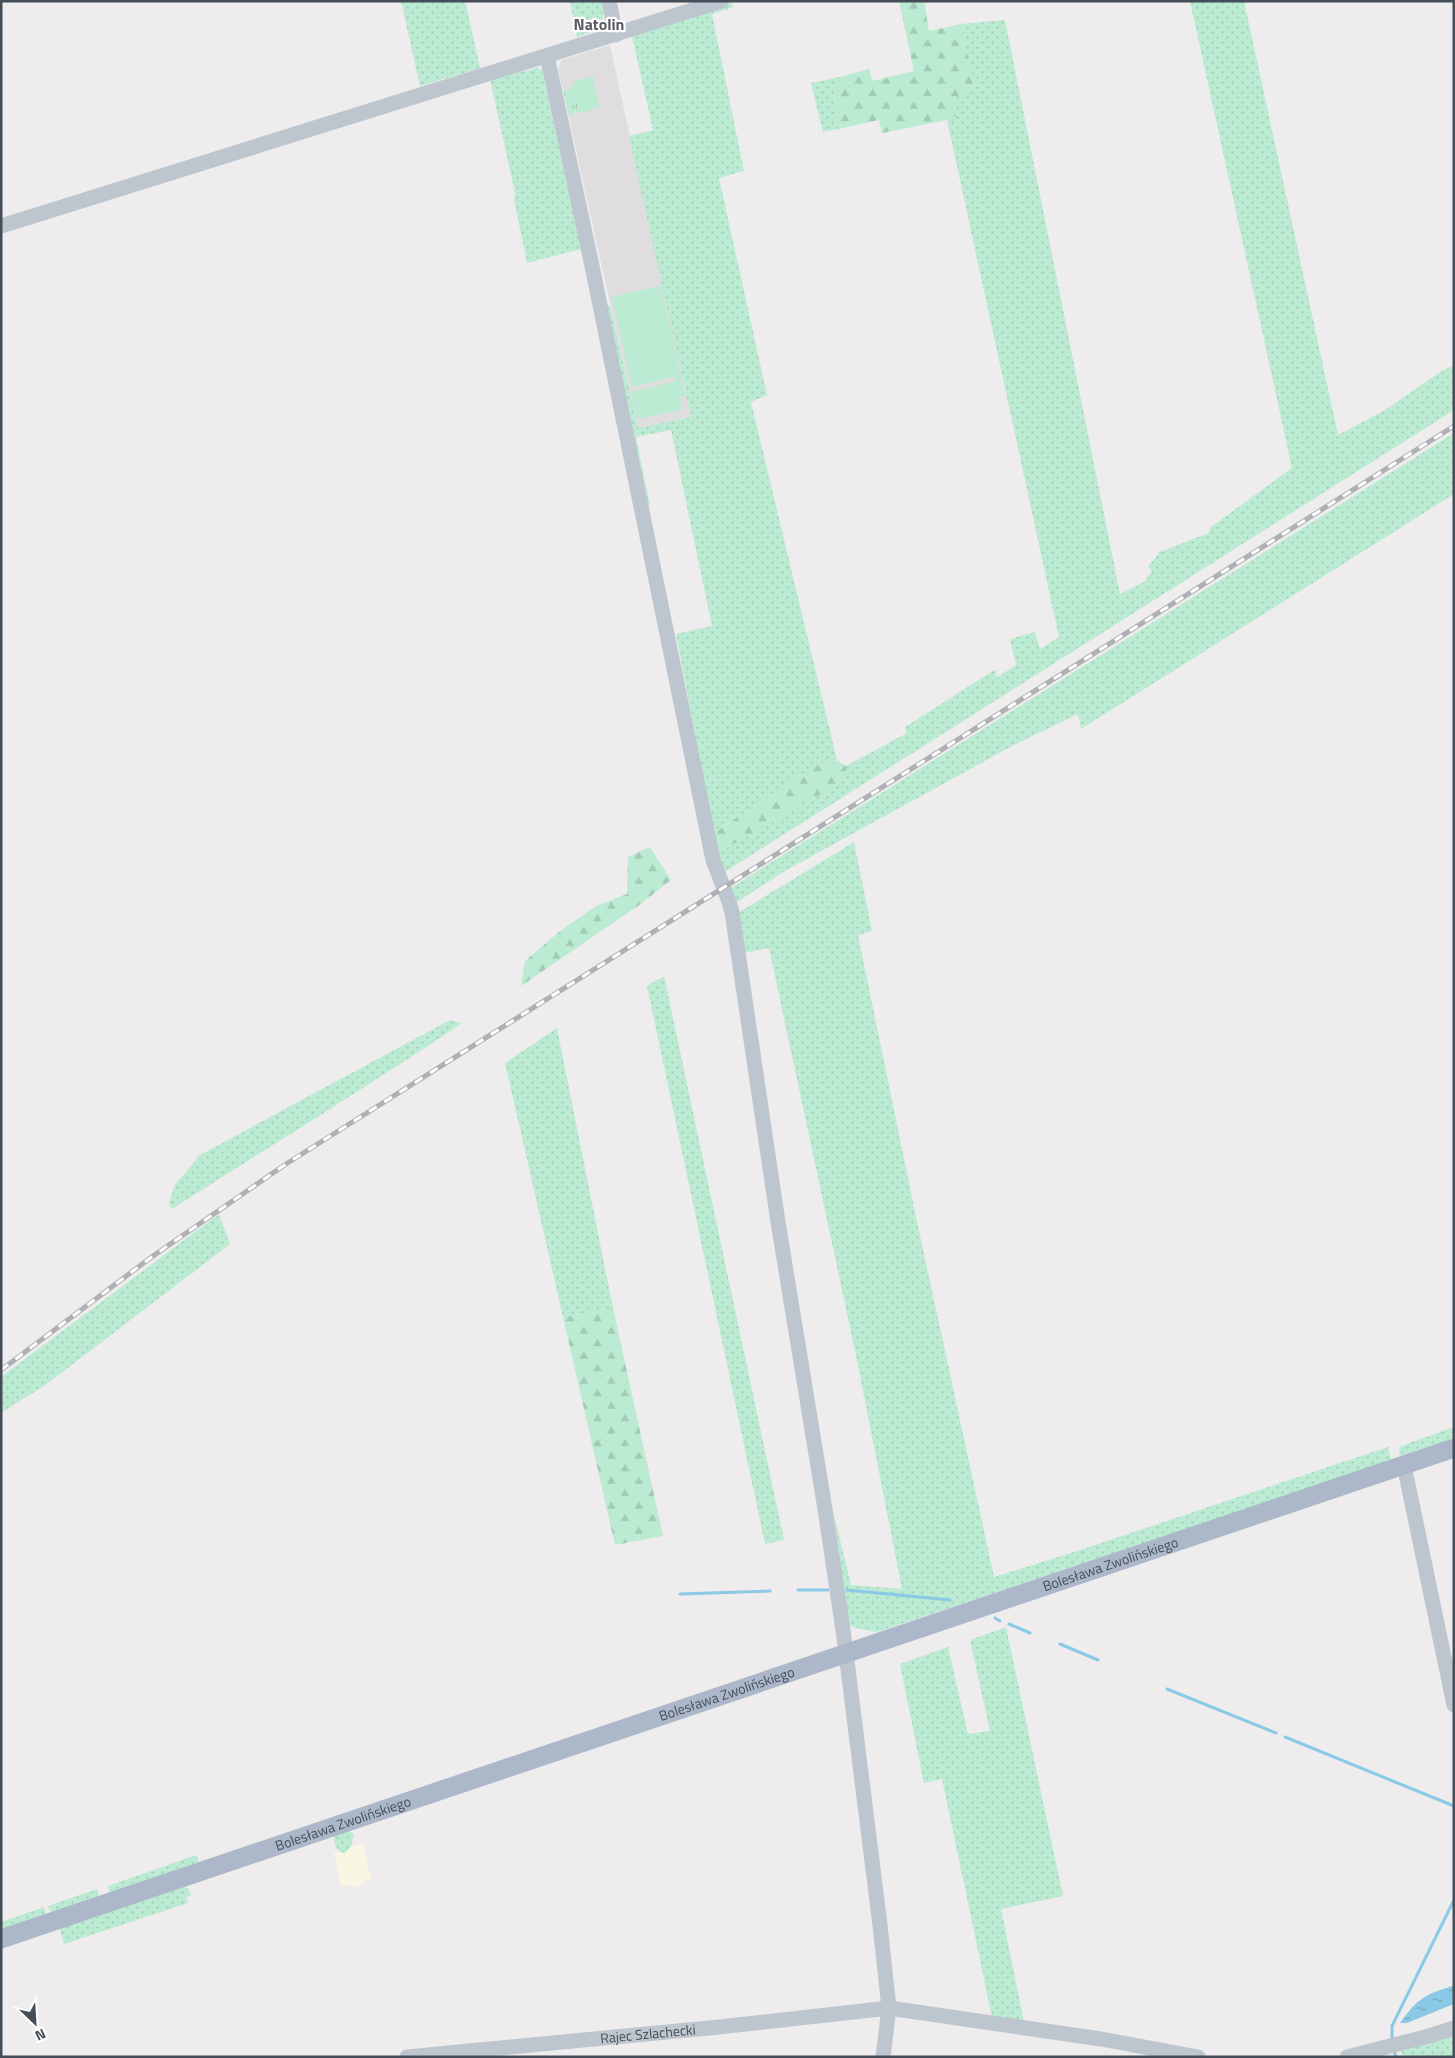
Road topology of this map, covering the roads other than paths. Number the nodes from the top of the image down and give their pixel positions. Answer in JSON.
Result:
{"nodes":[{"id":1,"x":609,"y":1,"type":"edge"},
{"id":2,"x":721,"y":1,"type":"edge"},
{"id":3,"x":616,"y":35,"type":"junction"},
{"id":4,"x":547,"y":56,"type":"junction"},
{"id":5,"x":1,"y":226,"type":"edge"},
{"id":6,"x":1454,"y":1448,"type":"edge"},
{"id":7,"x":1404,"y":1465,"type":"junction"},
{"id":8,"x":845,"y":1654,"type":"junction"},
{"id":9,"x":1454,"y":1706,"type":"edge"},
{"id":10,"x":1,"y":1939,"type":"edge"},
{"id":11,"x":889,"y":2008,"type":"junction"},
{"id":12,"x":1454,"y":2028,"type":"edge"},
{"id":13,"x":1353,"y":2056,"type":"edge"},
{"id":14,"x":408,"y":2057,"type":"edge"},
{"id":15,"x":883,"y":2057,"type":"edge"},
{"id":16,"x":1198,"y":2057,"type":"edge"}],
"edges":[{"from":1,"to":3,"type":"street"},
{"from":2,"to":3,"type":"street"},
{"from":3,"to":4,"type":"street"},
{"from":4,"to":5,"type":"street"},
{"from":4,"to":8,"type":"street"},
{"from":6,"to":7,"type":"main road","name":"Bolesława Zwolińskiego"},
{"from":7,"to":8,"type":"main road","name":"Bolesława Zwolińskiego"},
{"from":7,"to":9,"type":"street"},
{"from":8,"to":10,"type":"main road","name":"Bolesława Zwolińskiego"},
{"from":8,"to":11,"type":"street"},
{"from":11,"to":14,"type":"street","name":"Rajec Szlachecki"},
{"from":11,"to":15,"type":"street"},
{"from":11,"to":16,"type":"street","name":"Rajec Szlachecki"},
{"from":12,"to":13,"type":"street"}]}
